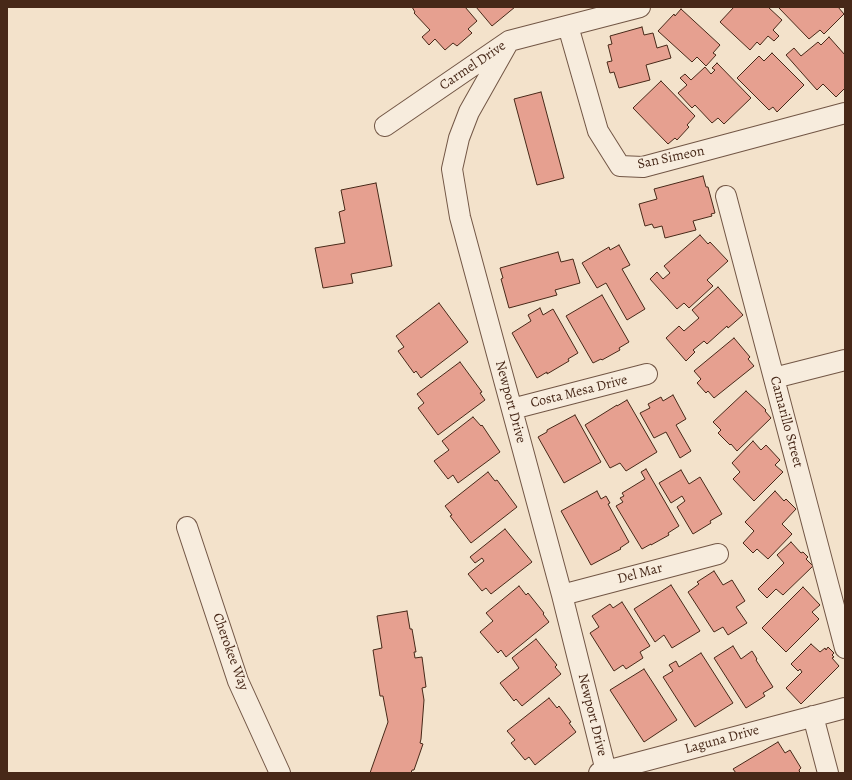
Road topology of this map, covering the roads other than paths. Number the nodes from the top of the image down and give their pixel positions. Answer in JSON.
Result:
{"nodes":[{"id":1,"x":640,"y":7,"type":"edge"},
{"id":2,"x":568,"y":26,"type":"junction"},
{"id":3,"x":509,"y":40,"type":"junction"},
{"id":4,"x":845,"y":114,"type":"edge"},
{"id":5,"x":385,"y":126,"type":"dead end"},
{"id":6,"x":726,"y":196,"type":"dead end"},
{"id":7,"x":845,"y":360,"type":"edge"},
{"id":8,"x":647,"y":374,"type":"dead end"},
{"id":9,"x":774,"y":378,"type":"junction"},
{"id":10,"x":512,"y":409,"type":"junction"},
{"id":11,"x":186,"y":527,"type":"dead end"},
{"id":12,"x":718,"y":554,"type":"dead end"},
{"id":13,"x":562,"y":595,"type":"junction"},
{"id":14,"x":845,"y":648,"type":"edge"},
{"id":15,"x":845,"y":708,"type":"edge"},
{"id":16,"x":813,"y":716,"type":"junction"},
{"id":17,"x":641,"y":768,"type":"edge"},
{"id":18,"x":603,"y":772,"type":"edge"},
{"id":19,"x":280,"y":773,"type":"edge"},
{"id":20,"x":828,"y":773,"type":"edge"}],
"edges":[{"from":1,"to":2,"type":"street","name":"Carmel Drive"},
{"from":2,"to":3,"type":"street","name":"Carmel Drive"},
{"from":2,"to":4,"type":"street","name":"San Simeon"},
{"from":3,"to":5,"type":"street","name":"Carmel Drive"},
{"from":3,"to":10,"type":"street","name":"Newport Drive"},
{"from":6,"to":9,"type":"street","name":"Camarillo Street"},
{"from":7,"to":9,"type":"street"},
{"from":8,"to":10,"type":"street","name":"Costa Mesa Drive"},
{"from":9,"to":14,"type":"street","name":"Camarillo Street"},
{"from":10,"to":13,"type":"street","name":"Newport Drive"},
{"from":11,"to":19,"type":"street","name":"Cherokee Way"},
{"from":12,"to":13,"type":"street","name":"Del Mar"},
{"from":13,"to":18,"type":"street","name":"Newport Drive"},
{"from":15,"to":16,"type":"street","name":"Laguna Drive"},
{"from":16,"to":17,"type":"street","name":"Laguna Drive"},
{"from":16,"to":20,"type":"street"},
{"from":17,"to":18,"type":"street","name":"Laguna Drive"}]}
